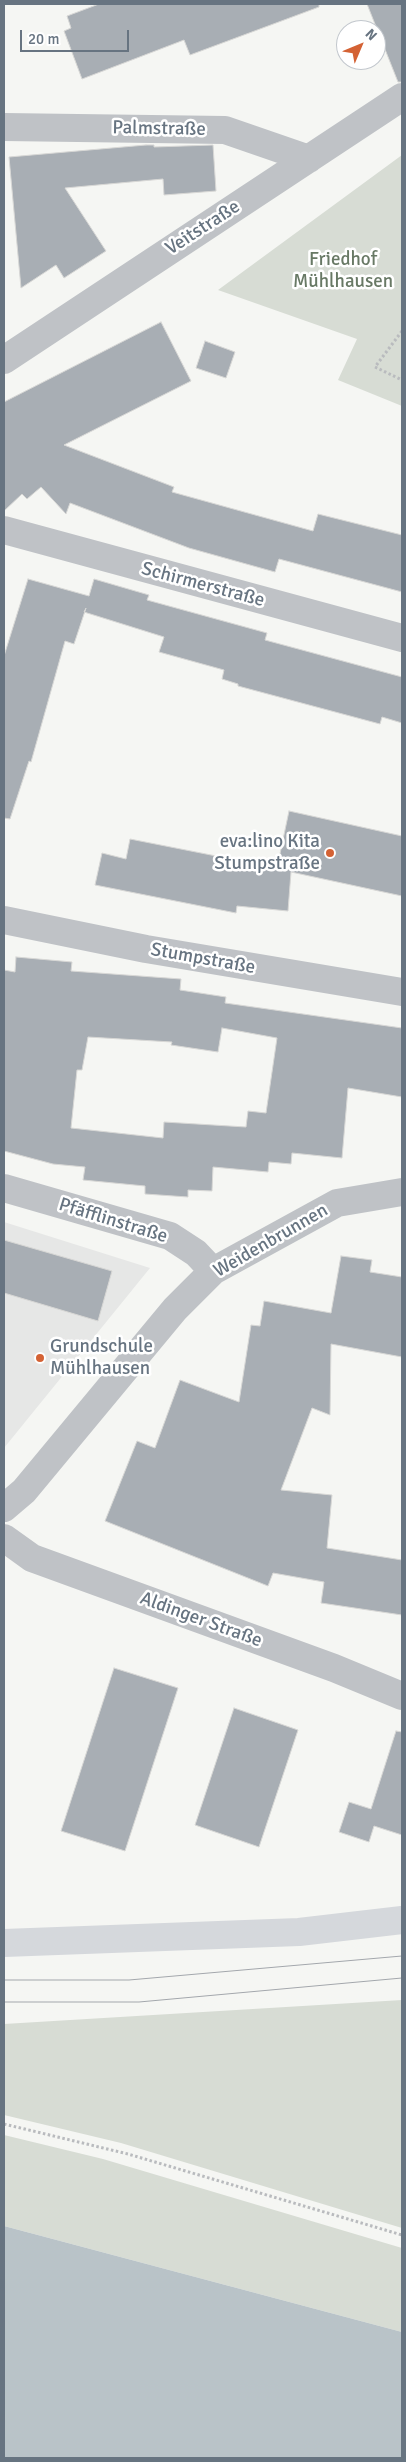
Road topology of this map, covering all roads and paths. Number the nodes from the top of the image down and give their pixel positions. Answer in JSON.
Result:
{"nodes":[{"id":1,"x":402,"y":96,"type":"edge"},
{"id":2,"x":4,"y":127,"type":"edge"},
{"id":3,"x":309,"y":159,"type":"junction"},
{"id":4,"x":402,"y":330,"type":"edge"},
{"id":5,"x":4,"y":360,"type":"edge"},
{"id":6,"x":402,"y":380,"type":"edge"},
{"id":7,"x":4,"y":530,"type":"edge"},
{"id":8,"x":402,"y":638,"type":"edge"},
{"id":9,"x":4,"y":920,"type":"edge"},
{"id":10,"x":402,"y":992,"type":"edge"},
{"id":11,"x":4,"y":1188,"type":"edge"},
{"id":12,"x":402,"y":1192,"type":"edge"},
{"id":13,"x":214,"y":1271,"type":"junction"},
{"id":14,"x":4,"y":1508,"type":"edge"},
{"id":15,"x":4,"y":1538,"type":"edge"},
{"id":16,"x":402,"y":1696,"type":"edge"},
{"id":17,"x":402,"y":1920,"type":"edge"},
{"id":18,"x":4,"y":1943,"type":"edge"},
{"id":19,"x":4,"y":2124,"type":"edge"},
{"id":20,"x":402,"y":2235,"type":"edge"}],
"edges":[{"from":1,"to":3,"type":"street","name":"Veitstraße"},
{"from":2,"to":3,"type":"street","name":"Palmstraße"},
{"from":3,"to":5,"type":"street","name":"Veitstraße"},
{"from":4,"to":6,"type":"path"},
{"from":7,"to":8,"type":"street","name":"Schirmerstraße"},
{"from":9,"to":10,"type":"street","name":"Stumpstraße"},
{"from":11,"to":13,"type":"street","name":"Pfäfflinstraße"},
{"from":12,"to":13,"type":"street","name":"Weidenbrunnen"},
{"from":13,"to":14,"type":"street","name":"Weidenbrunnen"},
{"from":15,"to":16,"type":"street","name":"Aldinger Straße"},
{"from":17,"to":18,"type":"main road"},
{"from":19,"to":20,"type":"path"}]}
